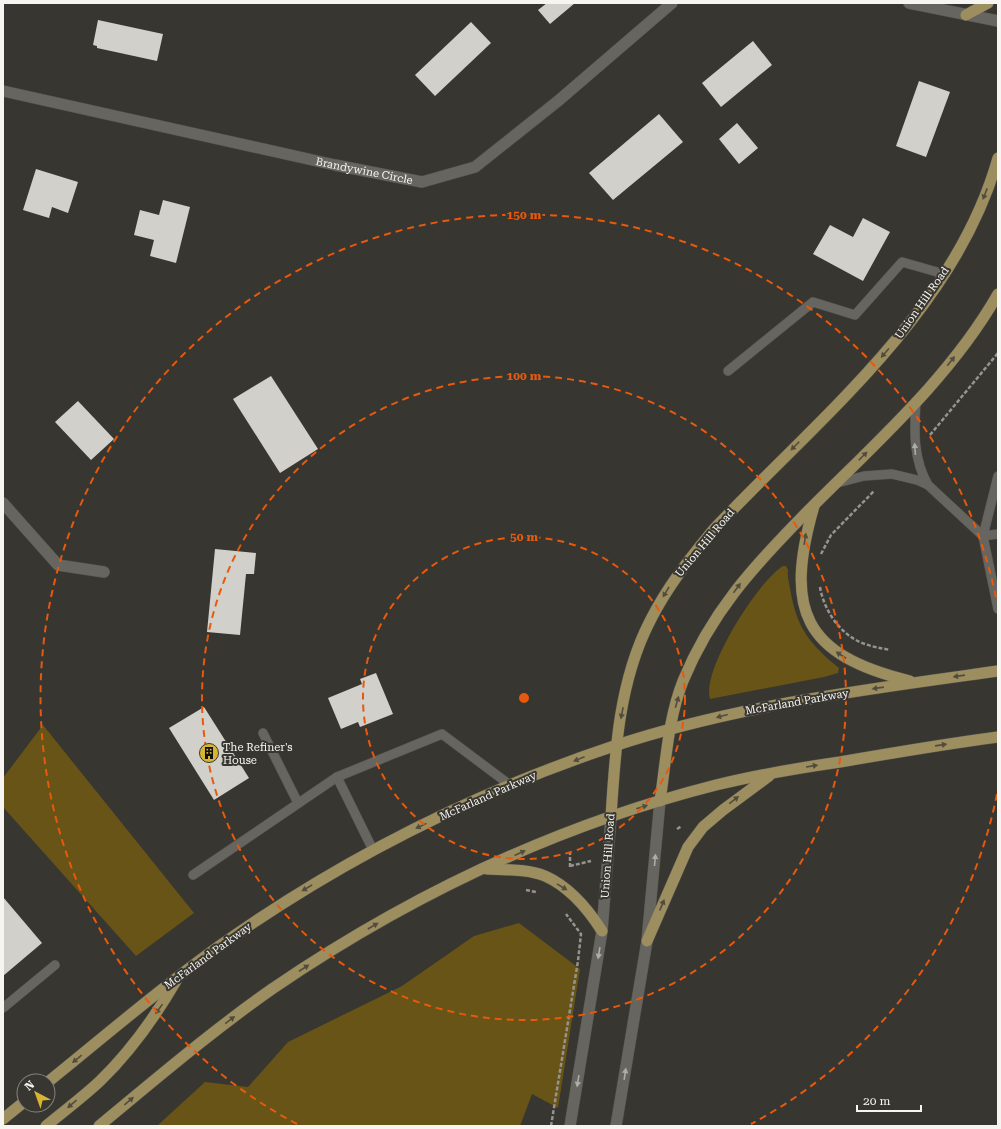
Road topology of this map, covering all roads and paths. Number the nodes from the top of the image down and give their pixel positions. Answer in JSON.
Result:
{"nodes":[{"id":1,"x":672,"y":3,"type":"edge"},
{"id":2,"x":909,"y":3,"type":"edge"},
{"id":3,"x":988,"y":3,"type":"edge"},
{"id":4,"x":966,"y":15,"type":"junction"},
{"id":5,"x":998,"y":21,"type":"edge"},
{"id":6,"x":3,"y":91,"type":"edge"},
{"id":7,"x":998,"y":158,"type":"edge"},
{"id":8,"x":944,"y":274,"type":"junction"},
{"id":9,"x":998,"y":294,"type":"edge"},
{"id":10,"x":998,"y":353,"type":"edge"},
{"id":11,"x":728,"y":371,"type":"dead end"},
{"id":12,"x":916,"y":401,"type":"junction"},
{"id":13,"x":915,"y":450,"type":"junction"},
{"id":14,"x":892,"y":474,"type":"junction"},
{"id":15,"x":998,"y":476,"type":"edge"},
{"id":16,"x":835,"y":483,"type":"junction"},
{"id":17,"x":928,"y":485,"type":"junction"},
{"id":18,"x":3,"y":503,"type":"edge"},
{"id":19,"x":814,"y":504,"type":"junction"},
{"id":20,"x":998,"y":534,"type":"edge"},
{"id":21,"x":983,"y":536,"type":"junction"},
{"id":22,"x":820,"y":561,"type":"dead end"},
{"id":23,"x":104,"y":572,"type":"dead end"},
{"id":24,"x":820,"y":583,"type":"dead end"},
{"id":25,"x":998,"y":609,"type":"edge"},
{"id":26,"x":890,"y":650,"type":"dead end"},
{"id":27,"x":998,"y":671,"type":"edge"},
{"id":28,"x":916,"y":682,"type":"junction"},
{"id":29,"x":670,"y":730,"type":"junction"},
{"id":30,"x":263,"y":733,"type":"dead end"},
{"id":31,"x":998,"y":737,"type":"edge"},
{"id":32,"x":616,"y":745,"type":"junction"},
{"id":33,"x":774,"y":772,"type":"junction"},
{"id":34,"x":337,"y":777,"type":"junction"},
{"id":35,"x":510,"y":785,"type":"junction"},
{"id":36,"x":660,"y":801,"type":"junction"},
{"id":37,"x":298,"y":803,"type":"junction"},
{"id":38,"x":611,"y":817,"type":"junction"},
{"id":39,"x":373,"y":850,"type":"junction"},
{"id":40,"x":570,"y":853,"type":"dead end"},
{"id":41,"x":595,"y":860,"type":"dead end"},
{"id":42,"x":485,"y":868,"type":"junction"},
{"id":43,"x":193,"y":875,"type":"dead end"},
{"id":44,"x":564,"y":910,"type":"dead end"},
{"id":45,"x":602,"y":931,"type":"junction"},
{"id":46,"x":647,"y":941,"type":"junction"},
{"id":47,"x":55,"y":965,"type":"dead end"},
{"id":48,"x":180,"y":976,"type":"junction"},
{"id":49,"x":3,"y":1008,"type":"edge"},
{"id":50,"x":56,"y":1076,"type":"edge"},
{"id":51,"x":16,"y":1108,"type":"edge"},
{"id":52,"x":3,"y":1119,"type":"edge"},
{"id":53,"x":46,"y":1126,"type":"edge"},
{"id":54,"x":99,"y":1126,"type":"edge"},
{"id":55,"x":551,"y":1126,"type":"edge"},
{"id":56,"x":570,"y":1126,"type":"edge"},
{"id":57,"x":616,"y":1126,"type":"edge"}],
"edges":[{"from":1,"to":6,"type":"street","name":"Brandywine Circle"},
{"from":2,"to":4,"type":"street"},
{"from":3,"to":4,"type":"main road"},
{"from":4,"to":5,"type":"street"},
{"from":7,"to":8,"type":"main road","name":"Union Hill Road","one_way":true},
{"from":8,"to":11,"type":"lane"},
{"from":8,"to":32,"type":"main road","name":"Union Hill Road","one_way":true},
{"from":12,"to":9,"type":"main road","one_way":true},
{"from":10,"to":13,"type":"path"},
{"from":12,"to":13,"type":"lane"},
{"from":16,"to":12,"type":"main road","one_way":true},
{"from":13,"to":17,"type":"lane"},
{"from":14,"to":16,"type":"lane"},
{"from":14,"to":17,"type":"lane"},
{"from":14,"to":22,"type":"path"},
{"from":15,"to":21,"type":"lane"},
{"from":16,"to":19,"type":"main road"},
{"from":17,"to":21,"type":"lane"},
{"from":18,"to":23,"type":"street"},
{"from":28,"to":19,"type":"main road","one_way":true},
{"from":29,"to":19,"type":"main road","one_way":true},
{"from":20,"to":21,"type":"lane"},
{"from":21,"to":25,"type":"lane"},
{"from":24,"to":26,"type":"path"},
{"from":27,"to":28,"type":"main road","name":"McFarland Parkway","one_way":true},
{"from":28,"to":29,"type":"main road","name":"McFarland Parkway","one_way":true},
{"from":29,"to":32,"type":"main road","name":"McFarland Parkway"},
{"from":29,"to":36,"type":"main road"},
{"from":30,"to":37,"type":"lane"},
{"from":33,"to":31,"type":"main road","one_way":true},
{"from":32,"to":35,"type":"main road","name":"McFarland Parkway","one_way":true},
{"from":32,"to":38,"type":"main road","name":"Union Hill Road"},
{"from":33,"to":36,"type":"main road"},
{"from":46,"to":33,"type":"main road","one_way":true},
{"from":34,"to":35,"type":"lane"},
{"from":34,"to":37,"type":"lane"},
{"from":34,"to":39,"type":"lane"},
{"from":35,"to":39,"type":"main road","name":"McFarland Parkway","one_way":true},
{"from":38,"to":36,"type":"main road","one_way":true},
{"from":46,"to":36,"type":"street","one_way":true},
{"from":37,"to":43,"type":"lane"},
{"from":42,"to":38,"type":"main road","one_way":true},
{"from":38,"to":45,"type":"street","name":"Union Hill Road"},
{"from":39,"to":48,"type":"main road","name":"McFarland Parkway","one_way":true},
{"from":40,"to":41,"type":"path"},
{"from":42,"to":45,"type":"main road","one_way":true},
{"from":54,"to":42,"type":"main road","one_way":true},
{"from":44,"to":55,"type":"path"},
{"from":45,"to":56,"type":"street","name":"Union Hill Road","one_way":true},
{"from":57,"to":46,"type":"street","one_way":true},
{"from":47,"to":49,"type":"lane"},
{"from":48,"to":50,"type":"main road","name":"McFarland Parkway","one_way":true},
{"from":48,"to":53,"type":"main road","one_way":true},
{"from":51,"to":52,"type":"main road"}]}
